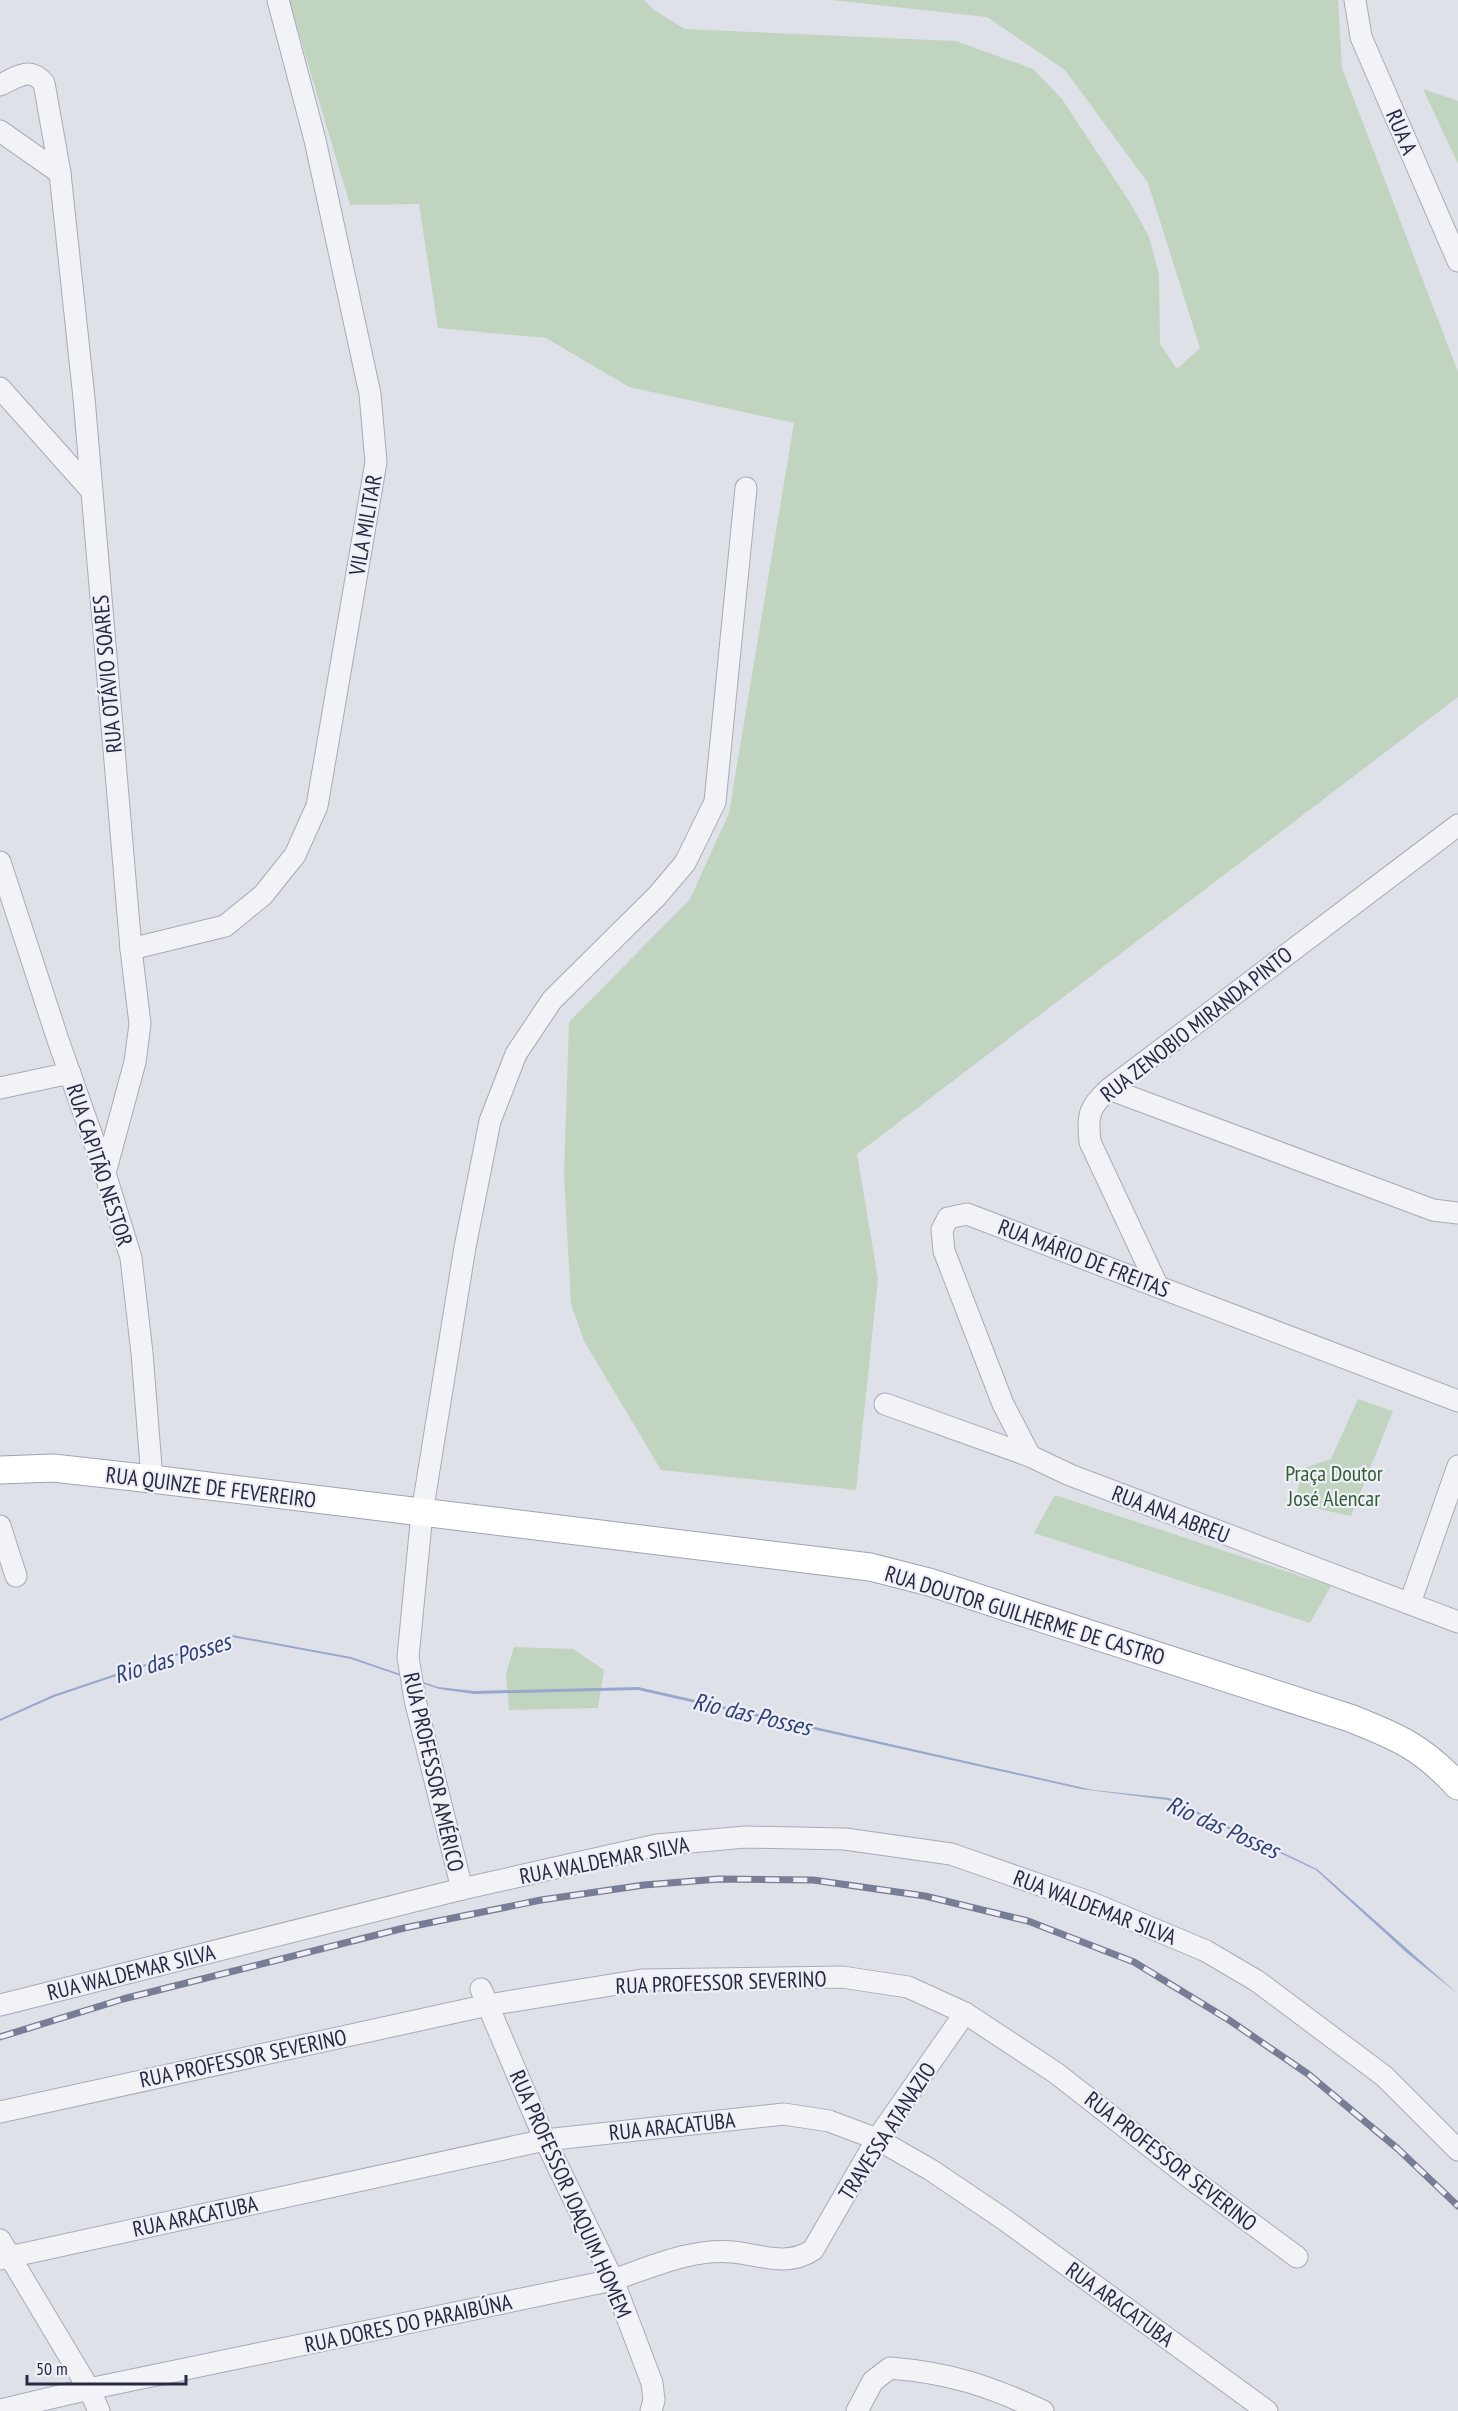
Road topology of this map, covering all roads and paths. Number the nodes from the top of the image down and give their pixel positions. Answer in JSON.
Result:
{"nodes":[{"id":1,"x":278,"y":0,"type":"edge"},
{"id":2,"x":1355,"y":0,"type":"edge"},
{"id":3,"x":0,"y":85,"type":"edge"},
{"id":4,"x":0,"y":131,"type":"edge"},
{"id":5,"x":60,"y":173,"type":"junction"},
{"id":6,"x":1458,"y":261,"type":"edge"},
{"id":7,"x":0,"y":388,"type":"edge"},
{"id":8,"x":746,"y":488,"type":"dead end"},
{"id":9,"x":91,"y":490,"type":"junction"},
{"id":10,"x":1453,"y":834,"type":"edge"},
{"id":11,"x":0,"y":862,"type":"edge"},
{"id":12,"x":131,"y":949,"type":"junction"},
{"id":13,"x":70,"y":1073,"type":"junction"},
{"id":14,"x":0,"y":1088,"type":"edge"},
{"id":15,"x":1109,"y":1089,"type":"junction"},
{"id":16,"x":105,"y":1173,"type":"junction"},
{"id":17,"x":1458,"y":1213,"type":"edge"},
{"id":18,"x":1158,"y":1287,"type":"junction"},
{"id":19,"x":1458,"y":1401,"type":"edge"},
{"id":20,"x":885,"y":1404,"type":"dead end"},
{"id":21,"x":1030,"y":1455,"type":"junction"},
{"id":22,"x":1458,"y":1466,"type":"edge"},
{"id":23,"x":0,"y":1470,"type":"edge"},
{"id":24,"x":152,"y":1479,"type":"junction"},
{"id":25,"x":422,"y":1513,"type":"junction"},
{"id":26,"x":0,"y":1526,"type":"edge"},
{"id":27,"x":16,"y":1576,"type":"dead end"},
{"id":28,"x":1410,"y":1603,"type":"junction"},
{"id":29,"x":1458,"y":1622,"type":"edge"},
{"id":30,"x":1458,"y":1786,"type":"edge"},
{"id":31,"x":462,"y":1889,"type":"junction"},
{"id":32,"x":485,"y":1997,"type":"junction"},
{"id":33,"x":0,"y":2005,"type":"edge"},
{"id":34,"x":965,"y":2013,"type":"junction"},
{"id":35,"x":0,"y":2112,"type":"edge"},
{"id":36,"x":878,"y":2139,"type":"junction"},
{"id":37,"x":545,"y":2140,"type":"junction"},
{"id":38,"x":1458,"y":2150,"type":"edge"},
{"id":39,"x":813,"y":2250,"type":"joint"},
{"id":40,"x":4,"y":2252,"type":"edge"},
{"id":41,"x":1297,"y":2257,"type":"dead end"},
{"id":42,"x":613,"y":2280,"type":"junction"},
{"id":43,"x":89,"y":2389,"type":"junction"},
{"id":44,"x":653,"y":2405,"type":"edge"},
{"id":45,"x":0,"y":2410,"type":"edge"},
{"id":46,"x":99,"y":2411,"type":"edge"},
{"id":47,"x":857,"y":2411,"type":"edge"},
{"id":48,"x":1043,"y":2411,"type":"edge"},
{"id":49,"x":1267,"y":2411,"type":"edge"}],
"edges":[{"from":1,"to":12,"type":"street","name":"VILA MILITAR"},
{"from":2,"to":6,"type":"street","name":"RUA A"},
{"from":3,"to":5,"type":"street","name":"RUA OTÁVIO SOARES"},
{"from":4,"to":5,"type":"street"},
{"from":5,"to":9,"type":"street","name":"RUA OTÁVIO SOARES"},
{"from":7,"to":9,"type":"street"},
{"from":8,"to":25,"type":"street","name":"RUA PROFESSOR AMÉRICO"},
{"from":9,"to":12,"type":"street","name":"RUA OTÁVIO SOARES"},
{"from":10,"to":15,"type":"street","name":"RUA ZENOBIO MIRANDA PINTO"},
{"from":11,"to":13,"type":"street","name":"RUA CAPITÃO NESTOR"},
{"from":12,"to":16,"type":"street","name":"RUA OTÁVIO SOARES"},
{"from":13,"to":14,"type":"street"},
{"from":13,"to":16,"type":"street","name":"RUA CAPITÃO NESTOR"},
{"from":15,"to":17,"type":"street"},
{"from":15,"to":18,"type":"street","name":"RUA ZENOBIO MIRANDA PINTO"},
{"from":16,"to":24,"type":"street","name":"RUA CAPITÃO NESTOR"},
{"from":18,"to":19,"type":"street","name":"RUA MÁRIO DE FREITAS"},
{"from":18,"to":21,"type":"street","name":"RUA MÁRIO DE FREITAS"},
{"from":20,"to":21,"type":"street","name":"RUA ANA ABREU"},
{"from":21,"to":28,"type":"street","name":"RUA ANA ABREU"},
{"from":22,"to":28,"type":"street"},
{"from":23,"to":24,"type":"main road","name":"RUA QUINZE DE FEVEREIRO"},
{"from":24,"to":25,"type":"main road","name":"RUA QUINZE DE FEVEREIRO"},
{"from":25,"to":30,"type":"main road","name":"RUA DOUTOR GUILHERME DE CASTRO"},
{"from":25,"to":31,"type":"street","name":"RUA PROFESSOR AMÉRICO"},
{"from":26,"to":27,"type":"street"},
{"from":28,"to":29,"type":"street","name":"RUA ANA ABREU"},
{"from":31,"to":33,"type":"street","name":"RUA WALDEMAR SILVA"},
{"from":31,"to":38,"type":"street","name":"RUA WALDEMAR SILVA"},
{"from":32,"to":34,"type":"street","name":"RUA PROFESSOR SEVERINO"},
{"from":32,"to":35,"type":"street","name":"RUA PROFESSOR SEVERINO"},
{"from":32,"to":37,"type":"street","name":"RUA PROFESSOR JOAQUIM HOMEM"},
{"from":34,"to":36,"type":"street","name":"TRAVESSA ATANAZIO"},
{"from":34,"to":41,"type":"street","name":"RUA PROFESSOR SEVERINO"},
{"from":36,"to":37,"type":"street","name":"RUA ARACATUBA"},
{"from":36,"to":39,"type":"street","name":"TRAVESSA ATANAZIO"},
{"from":36,"to":49,"type":"street","name":"RUA ARACATUBA"},
{"from":37,"to":40,"type":"street","name":"RUA ARACATUBA"},
{"from":37,"to":42,"type":"street","name":"RUA PROFESSOR JOAQUIM HOMEM"},
{"from":39,"to":42,"type":"street","name":"RUA DORES DO PARAIBÚNA"},
{"from":40,"to":43,"type":"street"},
{"from":42,"to":43,"type":"street","name":"RUA DORES DO PARAIBÚNA"},
{"from":42,"to":44,"type":"street","name":"RUA PROFESSOR JOAQUIM HOMEM"},
{"from":43,"to":45,"type":"street","name":"RUA DORES DO PARAIBÚNA"},
{"from":43,"to":46,"type":"street"},
{"from":47,"to":48,"type":"street"}]}
